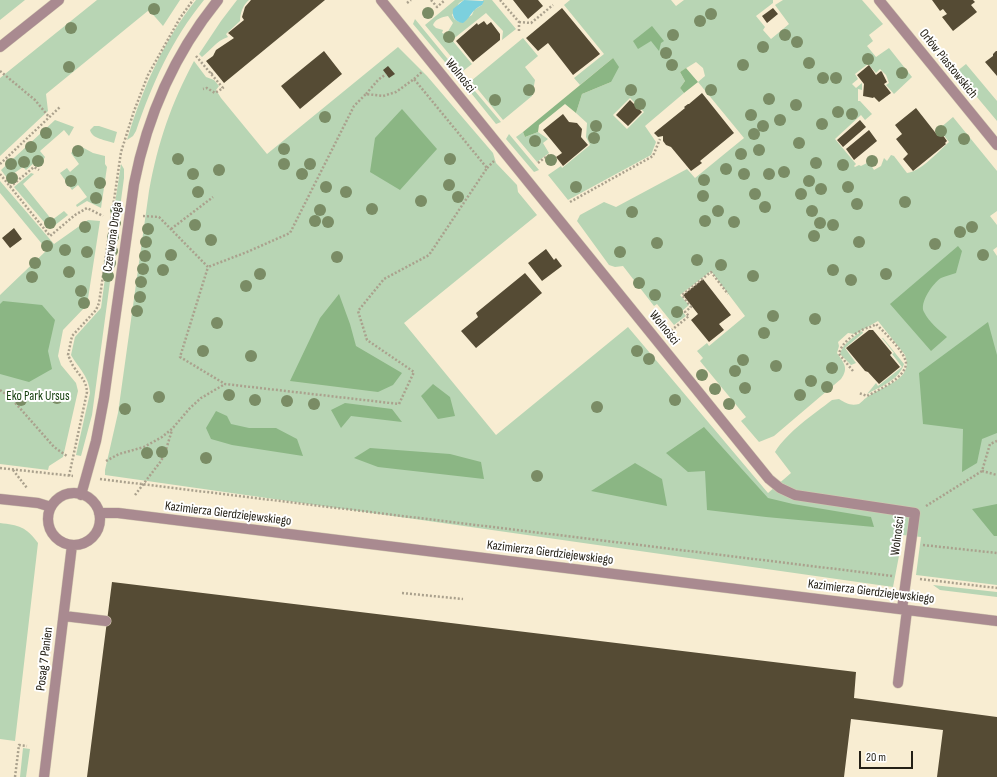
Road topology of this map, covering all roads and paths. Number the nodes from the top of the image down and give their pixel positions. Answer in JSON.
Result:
{"nodes":[{"id":1,"x":59,"y":0,"type":"edge"},
{"id":2,"x":218,"y":0,"type":"edge"},
{"id":3,"x":381,"y":0,"type":"edge"},
{"id":4,"x":411,"y":0,"type":"edge"},
{"id":5,"x":431,"y":0,"type":"edge"},
{"id":6,"x":445,"y":0,"type":"edge"},
{"id":7,"x":500,"y":0,"type":"edge"},
{"id":8,"x":879,"y":0,"type":"edge"},
{"id":9,"x":407,"y":3,"type":"dead end"},
{"id":10,"x":553,"y":5,"type":"dead end"},
{"id":11,"x":519,"y":22,"type":"junction"},
{"id":12,"x":518,"y":34,"type":"dead end"},
{"id":13,"x":0,"y":47,"type":"edge"},
{"id":14,"x":195,"y":54,"type":"dead end"},
{"id":15,"x":0,"y":71,"type":"edge"},
{"id":16,"x":214,"y":71,"type":"dead end"},
{"id":17,"x":211,"y":74,"type":"junction"},
{"id":18,"x":386,"y":74,"type":"dead end"},
{"id":19,"x":202,"y":89,"type":"dead end"},
{"id":20,"x":366,"y":94,"type":"junction"},
{"id":21,"x":60,"y":107,"type":"dead end"},
{"id":22,"x":49,"y":118,"type":"junction"},
{"id":23,"x":660,"y":140,"type":"dead end"},
{"id":24,"x":997,"y":145,"type":"edge"},
{"id":25,"x":551,"y":154,"type":"dead end"},
{"id":26,"x":538,"y":163,"type":"dead end"},
{"id":27,"x":0,"y":164,"type":"edge"},
{"id":28,"x":39,"y":170,"type":"dead end"},
{"id":29,"x":0,"y":174,"type":"edge"},
{"id":30,"x":10,"y":187,"type":"junction"},
{"id":31,"x":213,"y":197,"type":"dead end"},
{"id":32,"x":570,"y":202,"type":"dead end"},
{"id":33,"x":103,"y":216,"type":"dead end"},
{"id":34,"x":143,"y":216,"type":"dead end"},
{"id":35,"x":172,"y":229,"type":"junction"},
{"id":36,"x":208,"y":267,"type":"junction"},
{"id":37,"x":728,"y":294,"type":"dead end"},
{"id":38,"x":674,"y":329,"type":"dead end"},
{"id":39,"x":853,"y":371,"type":"dead end"},
{"id":40,"x":225,"y":384,"type":"junction"},
{"id":41,"x":0,"y":390,"type":"edge"},
{"id":42,"x":859,"y":393,"type":"dead end"},
{"id":43,"x":172,"y":429,"type":"junction"},
{"id":44,"x":997,"y":441,"type":"edge"},
{"id":45,"x":74,"y":449,"type":"dead end"},
{"id":46,"x":67,"y":456,"type":"dead end"},
{"id":47,"x":104,"y":463,"type":"dead end"},
{"id":48,"x":0,"y":468,"type":"edge"},
{"id":49,"x":982,"y":471,"type":"junction"},
{"id":50,"x":997,"y":475,"type":"edge"},
{"id":51,"x":70,"y":476,"type":"junction"},
{"id":52,"x":77,"y":476,"type":"dead end"},
{"id":53,"x":97,"y":479,"type":"dead end"},
{"id":54,"x":144,"y":484,"type":"junction"},
{"id":55,"x":81,"y":495,"type":"junction"},
{"id":56,"x":135,"y":495,"type":"dead end"},
{"id":57,"x":0,"y":499,"type":"edge"},
{"id":58,"x":51,"y":507,"type":"junction"},
{"id":59,"x":99,"y":512,"type":"junction"},
{"id":60,"x":915,"y":513,"type":"junction"},
{"id":61,"x":911,"y":542,"type":"junction"},
{"id":62,"x":72,"y":545,"type":"junction"},
{"id":63,"x":997,"y":553,"type":"edge"},
{"id":64,"x":894,"y":576,"type":"dead end"},
{"id":65,"x":916,"y":579,"type":"dead end"},
{"id":66,"x":997,"y":588,"type":"edge"},
{"id":67,"x":402,"y":593,"type":"dead end"},
{"id":68,"x":463,"y":598,"type":"dead end"},
{"id":69,"x":905,"y":610,"type":"junction"},
{"id":70,"x":64,"y":616,"type":"junction"},
{"id":71,"x":106,"y":621,"type":"dead end"},
{"id":72,"x":997,"y":621,"type":"edge"},
{"id":73,"x":898,"y":682,"type":"dead end"},
{"id":74,"x":27,"y":746,"type":"dead end"},
{"id":75,"x":15,"y":777,"type":"edge"},
{"id":76,"x":44,"y":777,"type":"edge"}],
"edges":[{"from":1,"to":13,"type":"street"},
{"from":2,"to":55,"type":"street","name":"Czerwona Droga"},
{"from":3,"to":60,"type":"street","name":"Wolności"},
{"from":4,"to":9,"type":"path"},
{"from":5,"to":6,"type":"path"},
{"from":7,"to":11,"type":"path"},
{"from":8,"to":24,"type":"street","name":"Orłów Piastowskich"},
{"from":10,"to":11,"type":"path"},
{"from":11,"to":12,"type":"path"},
{"from":14,"to":17,"type":"path"},
{"from":15,"to":22,"type":"path"},
{"from":16,"to":17,"type":"path"},
{"from":17,"to":19,"type":"path"},
{"from":18,"to":20,"type":"path"},
{"from":20,"to":36,"type":"path"},
{"from":20,"to":40,"type":"path"},
{"from":21,"to":22,"type":"path"},
{"from":22,"to":27,"type":"path"},
{"from":23,"to":32,"type":"path"},
{"from":25,"to":26,"type":"path"},
{"from":28,"to":30,"type":"path"},
{"from":29,"to":30,"type":"path"},
{"from":30,"to":33,"type":"path"},
{"from":31,"to":35,"type":"path"},
{"from":34,"to":35,"type":"path"},
{"from":35,"to":36,"type":"path"},
{"from":36,"to":40,"type":"path"},
{"from":37,"to":38,"type":"path"},
{"from":39,"to":42,"type":"path"},
{"from":40,"to":43,"type":"path"},
{"from":41,"to":46,"type":"path"},
{"from":43,"to":47,"type":"path"},
{"from":43,"to":54,"type":"path"},
{"from":44,"to":49,"type":"path"},
{"from":45,"to":51,"type":"path"},
{"from":48,"to":51,"type":"path"},
{"from":49,"to":50,"type":"path"},
{"from":49,"to":60,"type":"path"},
{"from":51,"to":52,"type":"path"},
{"from":53,"to":54,"type":"path"},
{"from":54,"to":56,"type":"path"},
{"from":54,"to":64,"type":"path"},
{"from":55,"to":58,"type":"street"},
{"from":55,"to":59,"type":"street"},
{"from":57,"to":58,"type":"street"},
{"from":58,"to":62,"type":"street"},
{"from":59,"to":62,"type":"street"},
{"from":59,"to":69,"type":"street","name":"Kazimierza Gierdziejewskiego"},
{"from":60,"to":61,"type":"street","name":"Wolności"},
{"from":61,"to":63,"type":"path"},
{"from":61,"to":69,"type":"street","name":"Wolności"},
{"from":62,"to":70,"type":"street","name":"Posag 7 Panien"},
{"from":65,"to":66,"type":"path"},
{"from":67,"to":68,"type":"path"},
{"from":69,"to":72,"type":"street","name":"Kazimierza Gierdziejewskiego"},
{"from":69,"to":73,"type":"street","name":"Wolności"},
{"from":70,"to":71,"type":"street"},
{"from":70,"to":76,"type":"street","name":"Posag 7 Panien"},
{"from":74,"to":75,"type":"path"}]}
